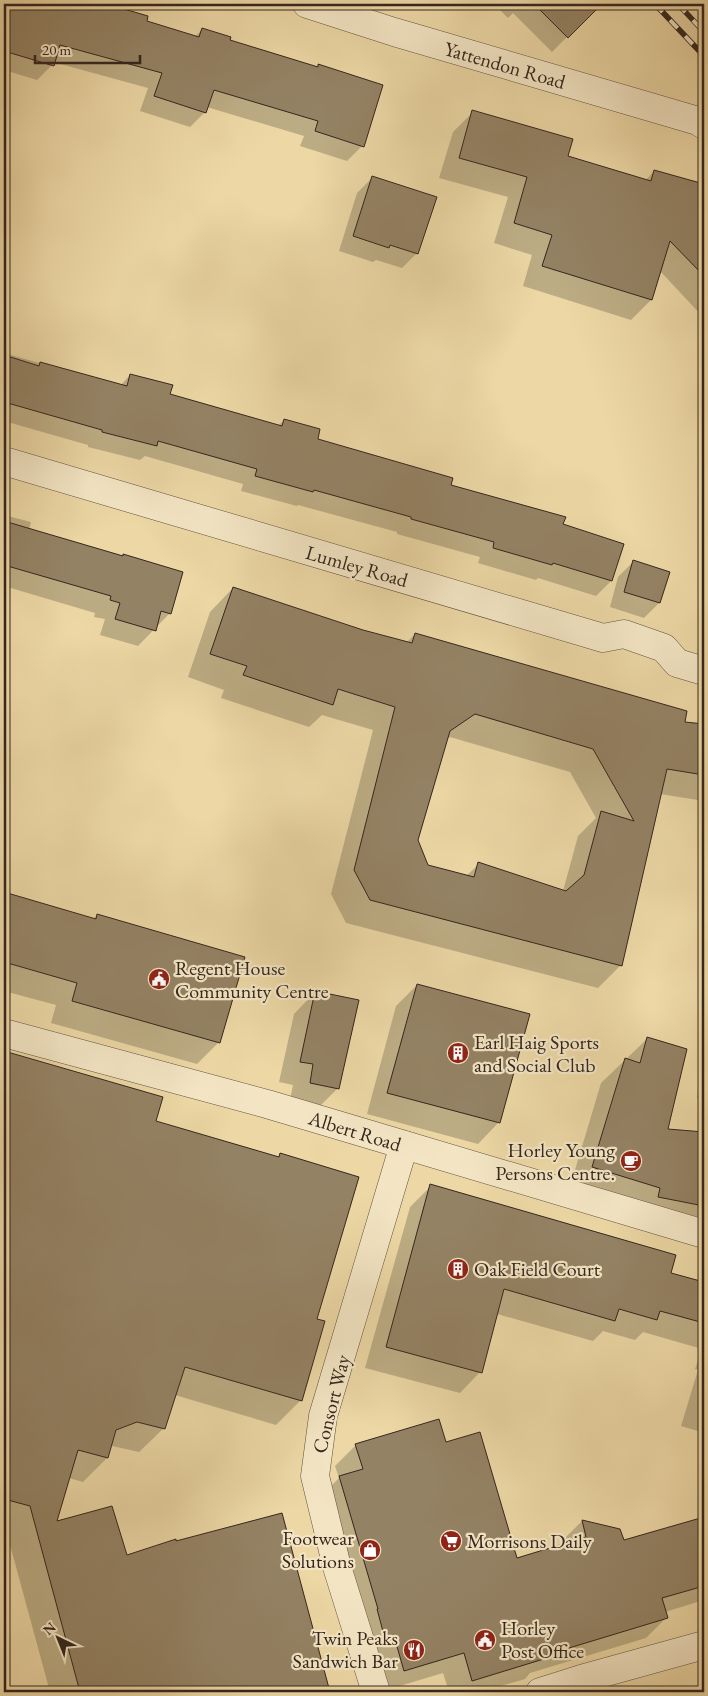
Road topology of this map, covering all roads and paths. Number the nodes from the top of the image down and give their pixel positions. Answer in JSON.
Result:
{"nodes":[{"id":1,"x":307,"y":4,"type":"edge"},
{"id":2,"x":704,"y":125,"type":"edge"},
{"id":3,"x":4,"y":461,"type":"edge"},
{"id":4,"x":704,"y":671,"type":"edge"},
{"id":5,"x":4,"y":1033,"type":"edge"},
{"id":6,"x":404,"y":1146,"type":"junction"},
{"id":7,"x":704,"y":1234,"type":"edge"},
{"id":8,"x":704,"y":1645,"type":"edge"},
{"id":9,"x":376,"y":1692,"type":"edge"},
{"id":10,"x":540,"y":1692,"type":"edge"}],
"edges":[{"from":1,"to":2,"type":"street","name":"Yattendon Road"},
{"from":3,"to":4,"type":"street","name":"Lumley Road"},
{"from":5,"to":6,"type":"street","name":"Albert Road"},
{"from":6,"to":7,"type":"street","name":"Albert Road"},
{"from":6,"to":9,"type":"street","name":"Consort Way"},
{"from":8,"to":10,"type":"street"}]}
